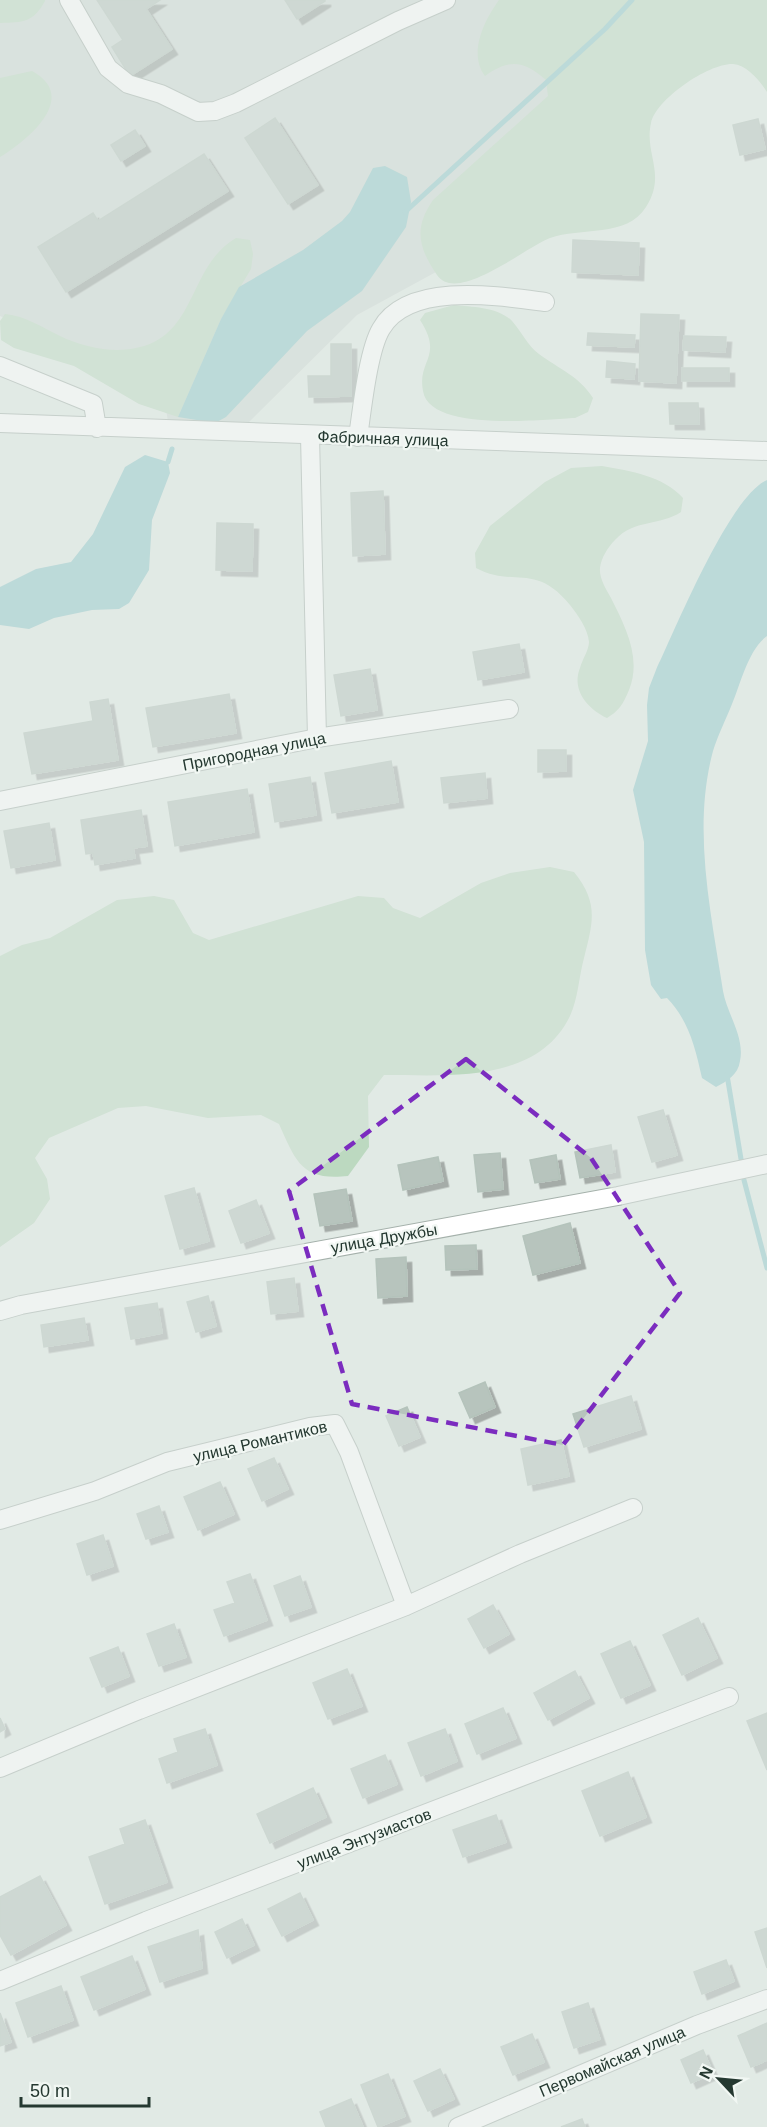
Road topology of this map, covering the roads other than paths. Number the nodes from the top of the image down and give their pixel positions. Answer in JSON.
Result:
{"nodes":[{"id":1,"x":69,"y":0,"type":"edge"},
{"id":2,"x":446,"y":0,"type":"edge"},
{"id":3,"x":545,"y":302,"type":"dead end"},
{"id":4,"x":0,"y":366,"type":"edge"},
{"id":5,"x":0,"y":423,"type":"edge"},
{"id":6,"x":97,"y":428,"type":"junction"},
{"id":7,"x":310,"y":436,"type":"junction"},
{"id":8,"x":358,"y":437,"type":"junction"},
{"id":9,"x":767,"y":451,"type":"edge"},
{"id":10,"x":509,"y":709,"type":"dead end"},
{"id":11,"x":317,"y":738,"type":"junction"},
{"id":12,"x":0,"y":801,"type":"edge"},
{"id":13,"x":767,"y":1164,"type":"edge"},
{"id":14,"x":0,"y":1311,"type":"edge"},
{"id":15,"x":633,"y":1508,"type":"dead end"},
{"id":16,"x":0,"y":1520,"type":"edge"},
{"id":17,"x":406,"y":1606,"type":"junction"},
{"id":18,"x":729,"y":1697,"type":"dead end"},
{"id":19,"x":0,"y":1768,"type":"edge"},
{"id":20,"x":0,"y":1981,"type":"edge"},
{"id":21,"x":767,"y":1999,"type":"edge"},
{"id":22,"x":458,"y":2127,"type":"edge"}],
"edges":[{"from":1,"to":2,"type":"street"},
{"from":3,"to":8,"type":"street"},
{"from":4,"to":6,"type":"street"},
{"from":5,"to":6,"type":"street","name":"Фабричная улица"},
{"from":6,"to":7,"type":"street","name":"Фабричная улица"},
{"from":7,"to":8,"type":"street","name":"Фабричная улица"},
{"from":7,"to":11,"type":"street"},
{"from":8,"to":9,"type":"street","name":"Фабричная улица"},
{"from":10,"to":11,"type":"street","name":"Пригородная улица"},
{"from":11,"to":12,"type":"street","name":"Пригородная улица"},
{"from":13,"to":14,"type":"street","name":"улица Дружбы"},
{"from":15,"to":17,"type":"street"},
{"from":16,"to":17,"type":"street","name":"улица Романтиков"},
{"from":17,"to":19,"type":"street"},
{"from":18,"to":20,"type":"street","name":"улица Энтузиастов"},
{"from":21,"to":22,"type":"street","name":"Первомайская улица"}]}
